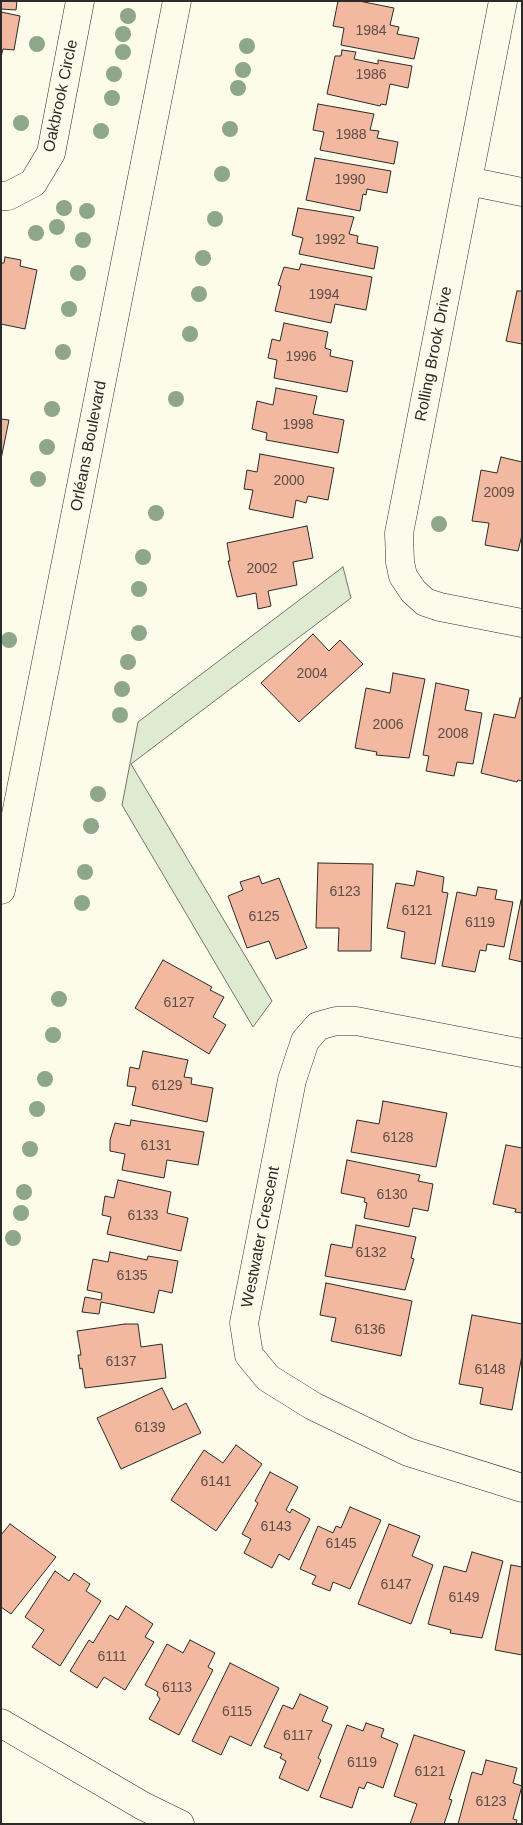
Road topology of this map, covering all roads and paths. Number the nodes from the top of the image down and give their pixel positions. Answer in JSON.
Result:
{"nodes":[{"id":1,"x":80,"y":1,"type":"edge"},
{"id":2,"x":177,"y":1,"type":"edge"},
{"id":3,"x":503,"y":1,"type":"edge"},
{"id":4,"x":468,"y":181,"type":"junction"},
{"id":5,"x":522,"y":192,"type":"edge"},
{"id":6,"x":1,"y":196,"type":"edge"},
{"id":7,"x":522,"y":623,"type":"edge"},
{"id":8,"x":1,"y":890,"type":"edge"},
{"id":9,"x":522,"y":1053,"type":"edge"},
{"id":10,"x":522,"y":1488,"type":"edge"},
{"id":11,"x":1,"y":1724,"type":"edge"},
{"id":12,"x":180,"y":1824,"type":"edge"}],
"edges":[{"from":1,"to":6,"type":"street","name":"Oakbrook Circle"},
{"from":2,"to":8,"type":"street","name":"Orléans Boulevard"},
{"from":3,"to":4,"type":"street","name":"Rolling Brook Drive"},
{"from":4,"to":5,"type":"street"},
{"from":4,"to":7,"type":"street","name":"Rolling Brook Drive"},
{"from":9,"to":10,"type":"street","name":"Westwater Crescent"},
{"from":11,"to":12,"type":"street"}]}
